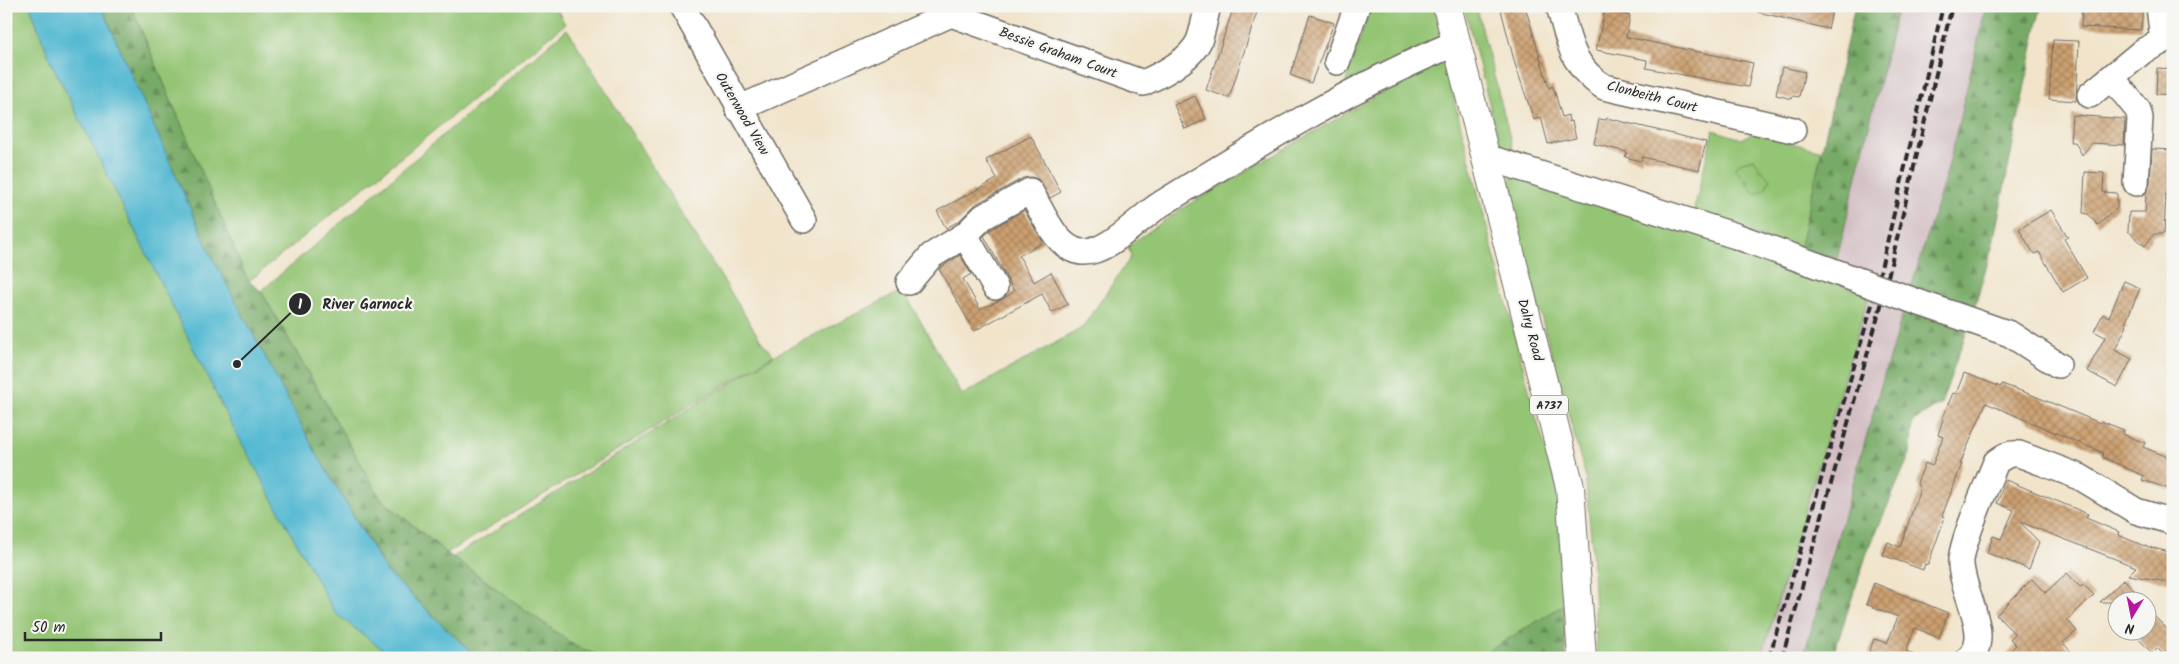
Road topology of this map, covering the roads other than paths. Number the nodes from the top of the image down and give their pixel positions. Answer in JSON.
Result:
{"nodes":[{"id":1,"x":682,"y":6,"type":"edge"},
{"id":2,"x":1208,"y":6,"type":"edge"},
{"id":3,"x":1357,"y":6,"type":"edge"},
{"id":4,"x":1447,"y":6,"type":"edge"},
{"id":5,"x":1559,"y":6,"type":"edge"},
{"id":6,"x":2159,"y":6,"type":"edge"},
{"id":7,"x":2168,"y":41,"type":"edge"},
{"id":8,"x":1456,"y":43,"type":"junction"},
{"id":9,"x":1337,"y":62,"type":"dead end"},
{"id":10,"x":2112,"y":78,"type":"junction"},
{"id":11,"x":2090,"y":95,"type":"dead end"},
{"id":12,"x":738,"y":108,"type":"junction"},
{"id":13,"x":1793,"y":130,"type":"dead end"},
{"id":14,"x":1486,"y":157,"type":"junction"},
{"id":15,"x":2136,"y":183,"type":"dead end"},
{"id":16,"x":804,"y":220,"type":"dead end"},
{"id":17,"x":965,"y":235,"type":"junction"},
{"id":18,"x":909,"y":282,"type":"dead end"},
{"id":19,"x":995,"y":287,"type":"dead end"},
{"id":20,"x":2058,"y":365,"type":"dead end"},
{"id":21,"x":2173,"y":522,"type":"edge"},
{"id":22,"x":1582,"y":658,"type":"edge"},
{"id":23,"x":1969,"y":658,"type":"edge"}],
"edges":[{"from":1,"to":12,"type":"street","name":"Outerwood View"},
{"from":2,"to":12,"type":"street","name":"Bessie Graham Court"},
{"from":3,"to":9,"type":"street"},
{"from":4,"to":8,"type":"highway","name":"Dalry Road","number":"A737"},
{"from":5,"to":13,"type":"street","name":"Clonbeith Court"},
{"from":6,"to":7,"type":"street"},
{"from":7,"to":10,"type":"street"},
{"from":8,"to":14,"type":"highway","name":"Dalry Road","number":"A737"},
{"from":8,"to":17,"type":"street"},
{"from":10,"to":11,"type":"street"},
{"from":10,"to":15,"type":"street"},
{"from":12,"to":16,"type":"street","name":"Outerwood View"},
{"from":14,"to":20,"type":"street","bridge":true},
{"from":14,"to":22,"type":"highway","name":"Dalry Road","number":"A737"},
{"from":17,"to":18,"type":"street"},
{"from":17,"to":19,"type":"street"},
{"from":21,"to":23,"type":"street"}]}
